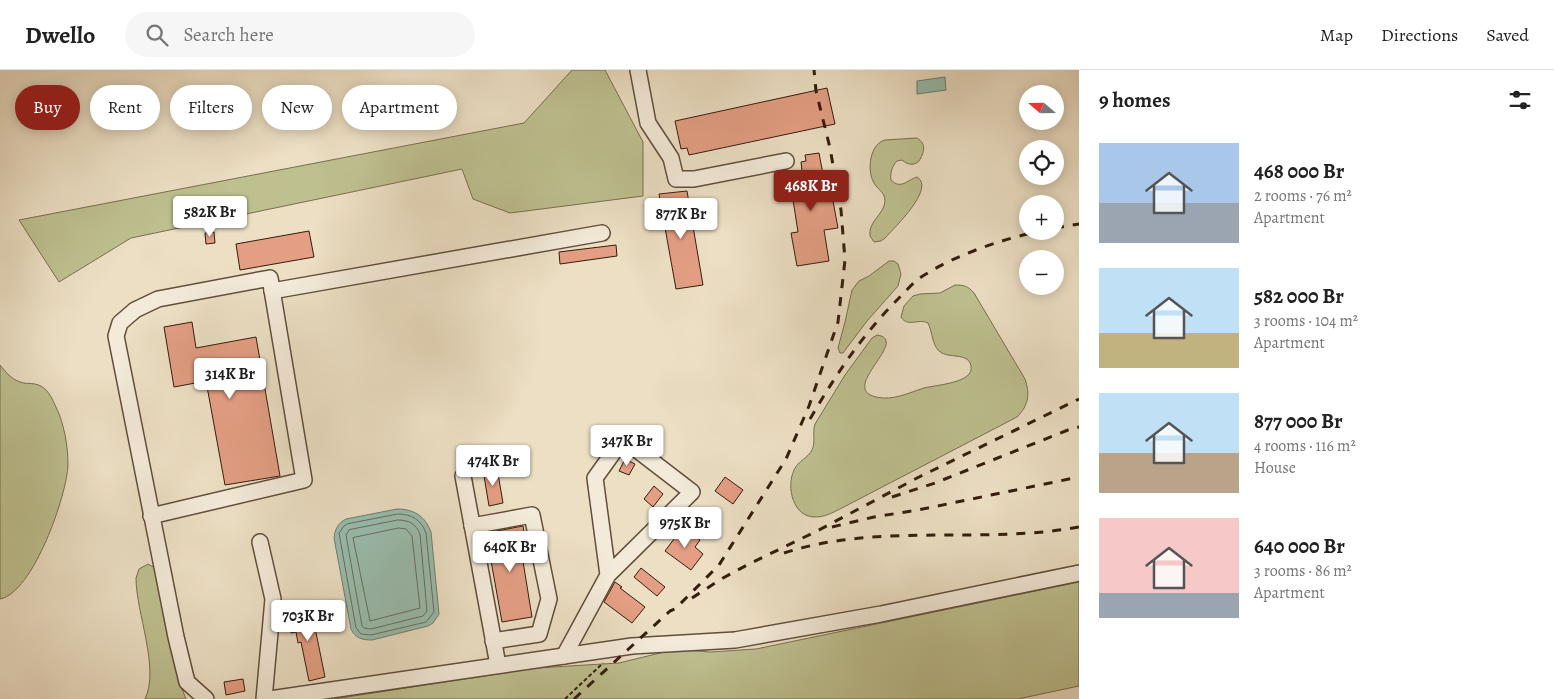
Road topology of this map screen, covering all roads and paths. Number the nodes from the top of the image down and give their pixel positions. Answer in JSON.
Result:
{"nodes":[{"id":1,"x":638,"y":70,"type":"edge"},
{"id":2,"x":786,"y":161,"type":"dead end"},
{"id":3,"x":602,"y":234,"type":"dead end"},
{"id":4,"x":272,"y":290,"type":"junction"},
{"id":5,"x":463,"y":476,"type":"dead end"},
{"id":6,"x":151,"y":516,"type":"junction"},
{"id":7,"x":472,"y":526,"type":"junction"},
{"id":8,"x":260,"y":542,"type":"dead end"},
{"id":9,"x":1079,"y":573,"type":"edge"},
{"id":10,"x":608,"y":575,"type":"junction"},
{"id":11,"x":493,"y":640,"type":"junction"},
{"id":12,"x":619,"y":647,"type":"junction"},
{"id":13,"x":564,"y":656,"type":"junction"},
{"id":14,"x":498,"y":665,"type":"junction"},
{"id":15,"x":206,"y":699,"type":"edge"},
{"id":16,"x":264,"y":699,"type":"edge"},
{"id":17,"x":270,"y":699,"type":"edge"},
{"id":18,"x":565,"y":699,"type":"edge"}],
"edges":[{"from":1,"to":2,"type":"street"},
{"from":3,"to":4,"type":"street"},
{"from":4,"to":6,"type":"street"},
{"from":4,"to":6,"type":"street"},
{"from":5,"to":7,"type":"street"},
{"from":6,"to":15,"type":"street"},
{"from":7,"to":11,"type":"street"},
{"from":7,"to":11,"type":"street"},
{"from":8,"to":16,"type":"street"},
{"from":9,"to":12,"type":"street"},
{"from":10,"to":10,"type":"street"},
{"from":10,"to":13,"type":"street"},
{"from":11,"to":14,"type":"street"},
{"from":12,"to":13,"type":"street"},
{"from":12,"to":18,"type":"path"},
{"from":13,"to":14,"type":"street"},
{"from":14,"to":17,"type":"street"}]}
